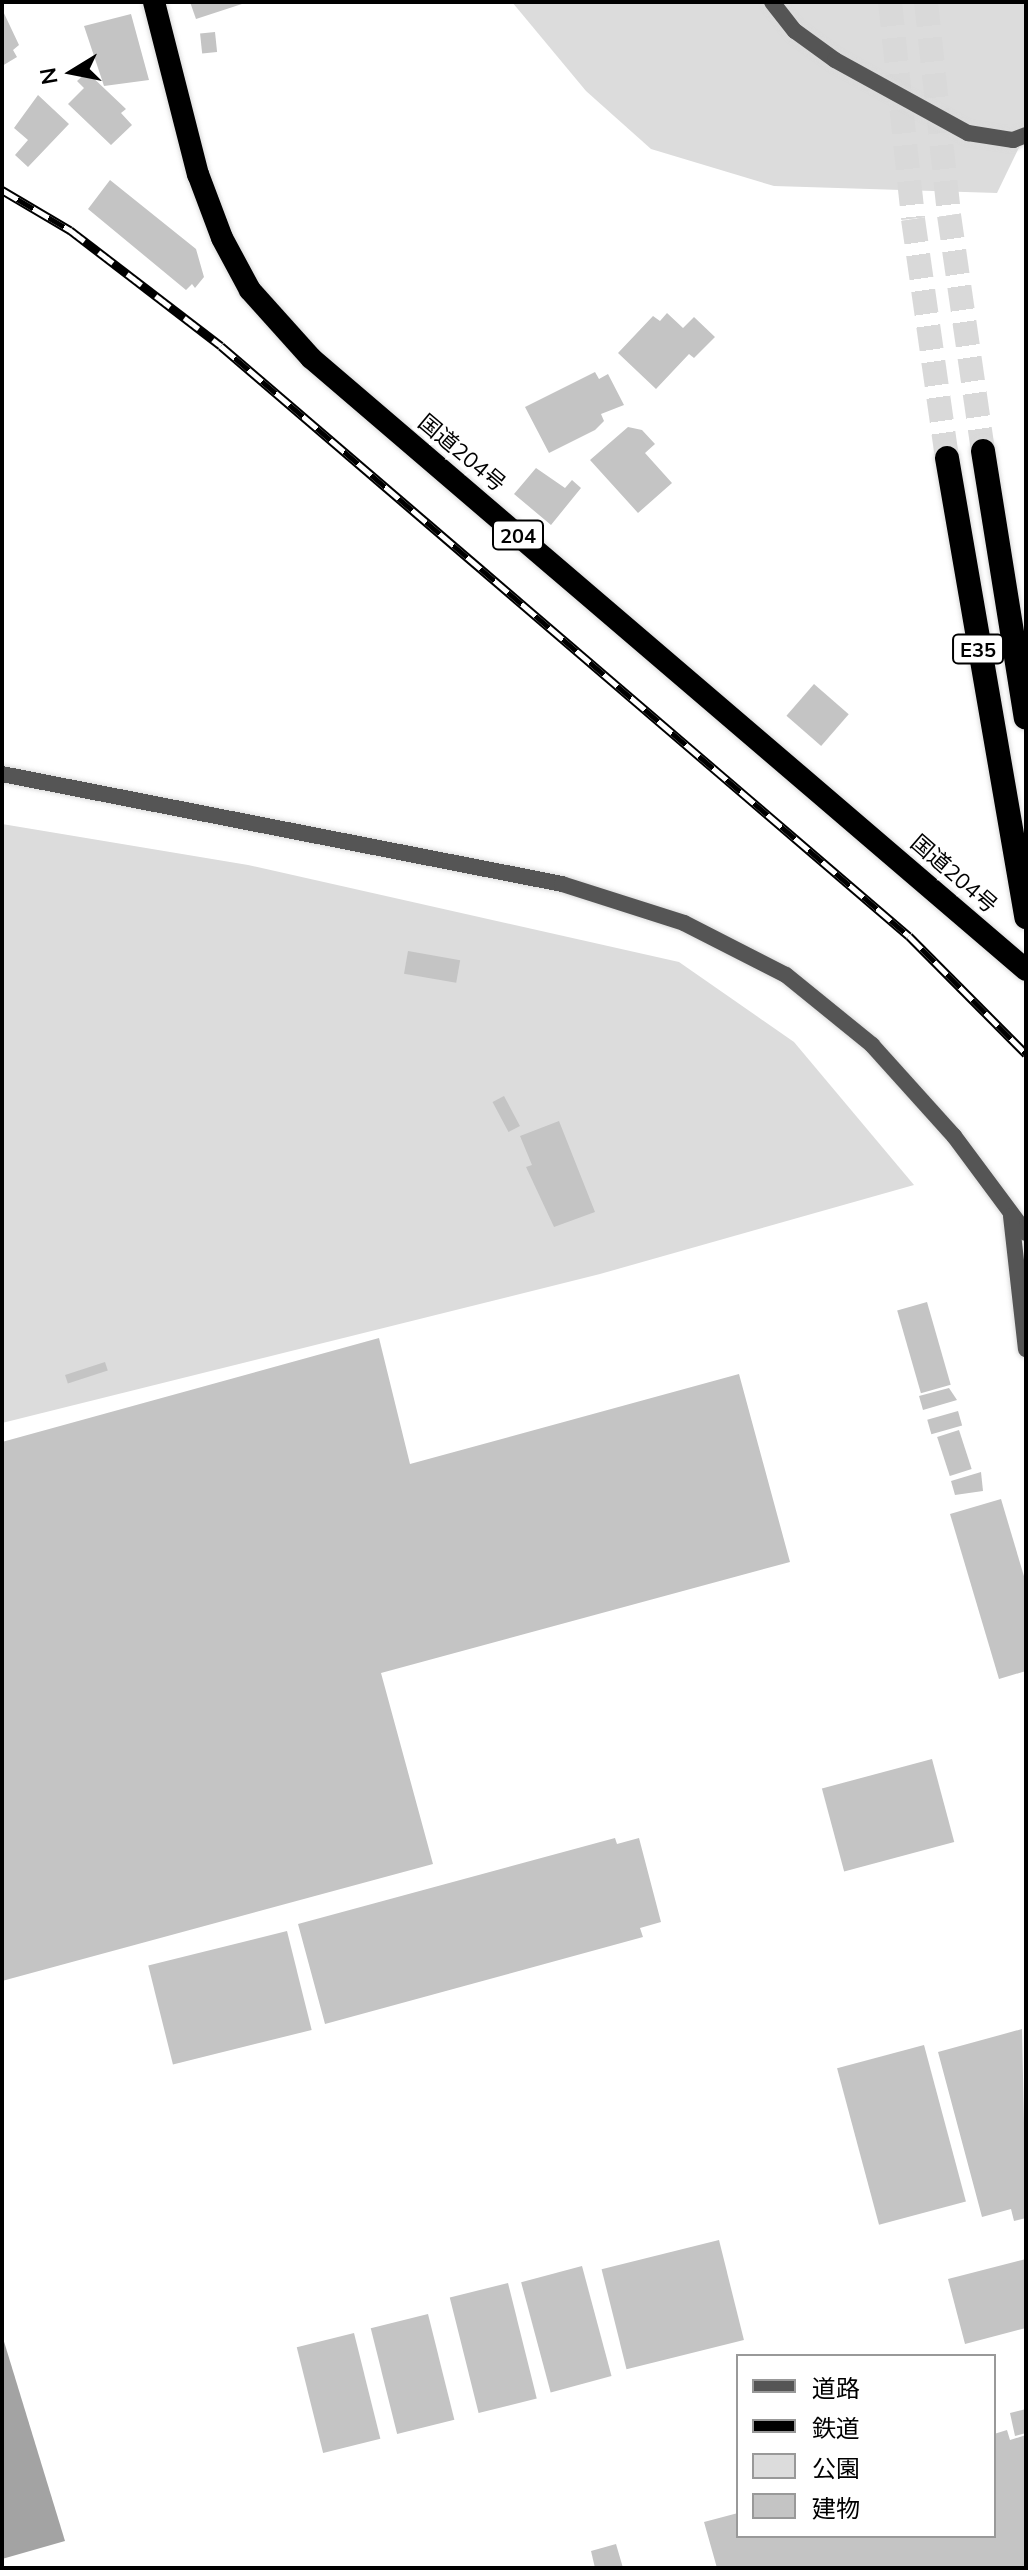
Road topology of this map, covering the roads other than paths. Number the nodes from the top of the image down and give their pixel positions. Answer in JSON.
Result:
{"nodes":[{"id":1,"x":154,"y":2,"type":"edge"},
{"id":2,"x":772,"y":2,"type":"edge"},
{"id":3,"x":1026,"y":135,"type":"edge"},
{"id":4,"x":983,"y":451,"type":"tunnel mouth"},
{"id":5,"x":947,"y":458,"type":"tunnel mouth"},
{"id":6,"x":1026,"y":718,"type":"edge"},
{"id":7,"x":2,"y":774,"type":"edge"},
{"id":8,"x":1026,"y":917,"type":"edge"},
{"id":9,"x":1026,"y":970,"type":"edge"},
{"id":10,"x":1011,"y":1216,"type":"junction"},
{"id":11,"x":1026,"y":1233,"type":"edge"},
{"id":12,"x":1026,"y":1349,"type":"edge"}],
"edges":[{"from":1,"to":9,"type":"highway","name":"国道204号","number":"204"},
{"from":2,"to":3,"type":"street"},
{"from":4,"to":6,"type":"highway","number":"E35"},
{"from":5,"to":8,"type":"highway","number":"E35"},
{"from":7,"to":10,"type":"street"},
{"from":10,"to":11,"type":"street"},
{"from":10,"to":12,"type":"street"}]}
